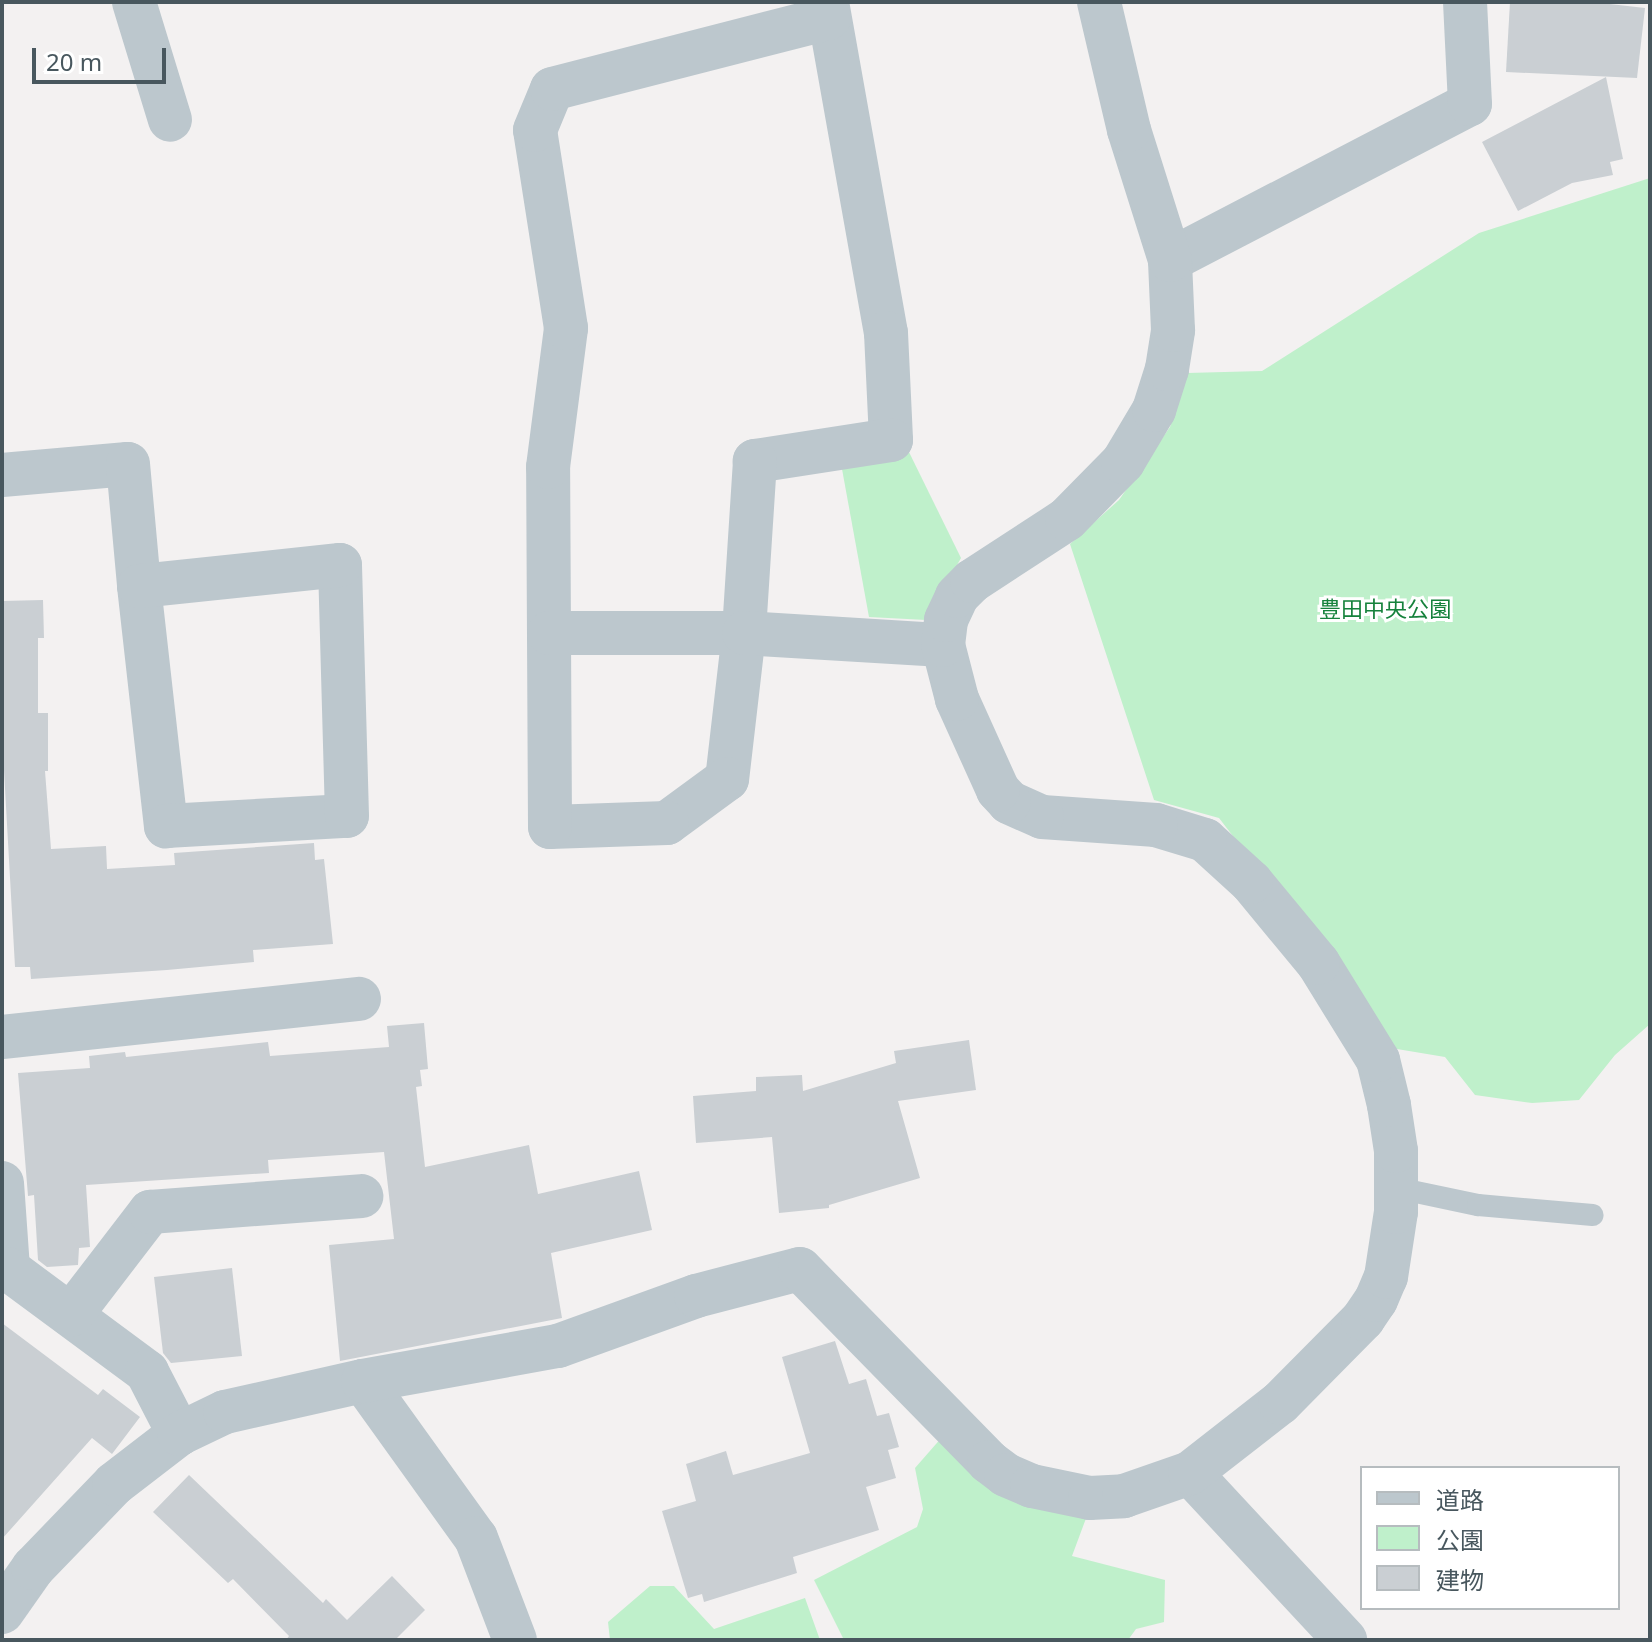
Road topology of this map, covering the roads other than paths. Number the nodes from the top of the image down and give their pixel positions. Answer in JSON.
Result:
{"nodes":[{"id":1,"x":134,"y":2,"type":"edge"},
{"id":2,"x":1099,"y":2,"type":"edge"},
{"id":3,"x":1465,"y":2,"type":"edge"},
{"id":4,"x":828,"y":10,"type":"edge"},
{"id":5,"x":170,"y":120,"type":"dead end"},
{"id":6,"x":1170,"y":260,"type":"junction"},
{"id":7,"x":2,"y":475,"type":"edge"},
{"id":8,"x":139,"y":586,"type":"junction"},
{"id":9,"x":549,"y":633,"type":"junction"},
{"id":10,"x":744,"y":633,"type":"junction"},
{"id":11,"x":943,"y":645,"type":"junction"},
{"id":12,"x":359,"y":999,"type":"dead end"},
{"id":13,"x":2,"y":1037,"type":"edge"},
{"id":14,"x":2,"y":1183,"type":"edge"},
{"id":15,"x":1397,"y":1188,"type":"junction"},
{"id":16,"x":361,"y":1196,"type":"dead end"},
{"id":17,"x":1593,"y":1215,"type":"dead end"},
{"id":18,"x":71,"y":1315,"type":"junction"},
{"id":19,"x":363,"y":1381,"type":"junction"},
{"id":20,"x":179,"y":1434,"type":"junction"},
{"id":21,"x":1190,"y":1473,"type":"junction"},
{"id":22,"x":2,"y":1612,"type":"edge"},
{"id":23,"x":515,"y":1640,"type":"edge"},
{"id":24,"x":1345,"y":1640,"type":"edge"}],
"edges":[{"from":1,"to":5,"type":"street"},
{"from":2,"to":6,"type":"street"},
{"from":3,"to":6,"type":"street"},
{"from":4,"to":9,"type":"street"},
{"from":4,"to":10,"type":"street"},
{"from":6,"to":11,"type":"street"},
{"from":7,"to":8,"type":"street"},
{"from":8,"to":8,"type":"street"},
{"from":9,"to":10,"type":"street"},
{"from":9,"to":10,"type":"street"},
{"from":10,"to":11,"type":"street"},
{"from":11,"to":15,"type":"street"},
{"from":12,"to":13,"type":"street"},
{"from":14,"to":18,"type":"street"},
{"from":15,"to":17,"type":"lane"},
{"from":15,"to":21,"type":"street"},
{"from":16,"to":18,"type":"street"},
{"from":18,"to":20,"type":"street"},
{"from":19,"to":20,"type":"street"},
{"from":19,"to":21,"type":"street"},
{"from":19,"to":23,"type":"street"},
{"from":20,"to":22,"type":"street"},
{"from":21,"to":24,"type":"street"}]}
